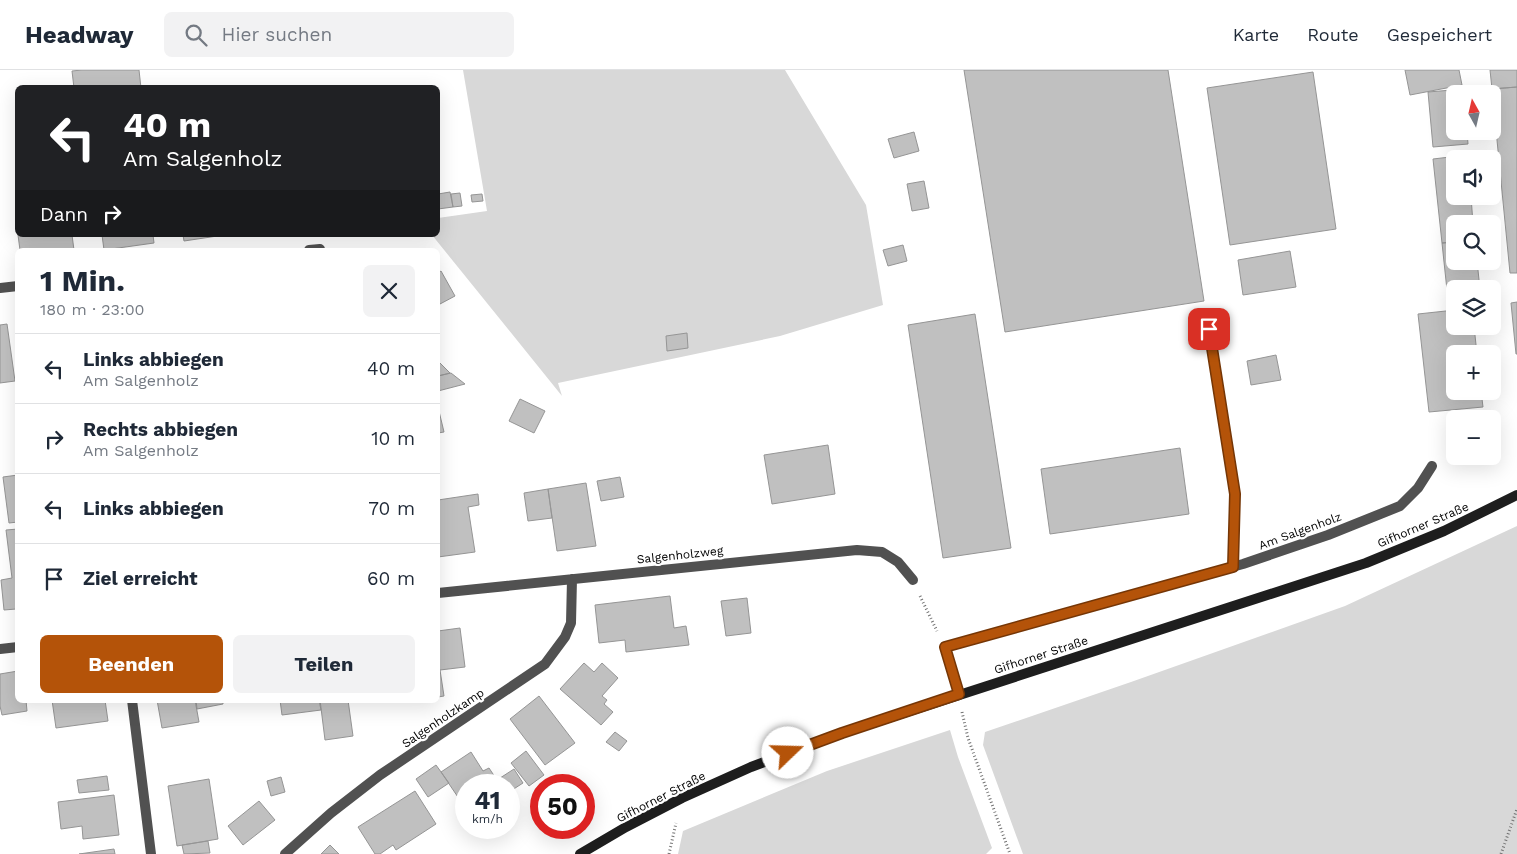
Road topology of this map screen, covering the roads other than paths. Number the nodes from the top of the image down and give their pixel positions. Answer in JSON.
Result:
{"nodes":[{"id":1,"x":15,"y":286,"type":"edge"},
{"id":2,"x":0,"y":288,"type":"edge"},
{"id":3,"x":1209,"y":329,"type":"dead end"},
{"id":4,"x":1432,"y":466,"type":"dead end"},
{"id":5,"x":1517,"y":495,"type":"edge"},
{"id":6,"x":1233,"y":567,"type":"junction"},
{"id":7,"x":572,"y":579,"type":"junction"},
{"id":8,"x":913,"y":580,"type":"road end"},
{"id":9,"x":440,"y":593,"type":"edge"},
{"id":10,"x":15,"y":646,"type":"edge"},
{"id":11,"x":0,"y":649,"type":"edge"},
{"id":12,"x":959,"y":694,"type":"junction"},
{"id":13,"x":132,"y":703,"type":"edge"},
{"id":14,"x":152,"y":854,"type":"edge"},
{"id":15,"x":285,"y":854,"type":"edge"},
{"id":16,"x":580,"y":854,"type":"edge"}],
"edges":[{"from":1,"to":2,"type":"street"},
{"from":3,"to":6,"type":"street"},
{"from":4,"to":6,"type":"street","name":"Am Salgenholz"},
{"from":5,"to":12,"type":"main road","name":"Gifhorner Straße"},
{"from":6,"to":12,"type":"street","name":"Am Salgenholz"},
{"from":7,"to":8,"type":"street","name":"Salgenholzweg"},
{"from":7,"to":9,"type":"street","name":"Salgenholzweg"},
{"from":7,"to":15,"type":"street","name":"Salgenholzkamp"},
{"from":10,"to":11,"type":"street"},
{"from":12,"to":16,"type":"main road","name":"Gifhorner Straße"},
{"from":13,"to":14,"type":"street"}]}
